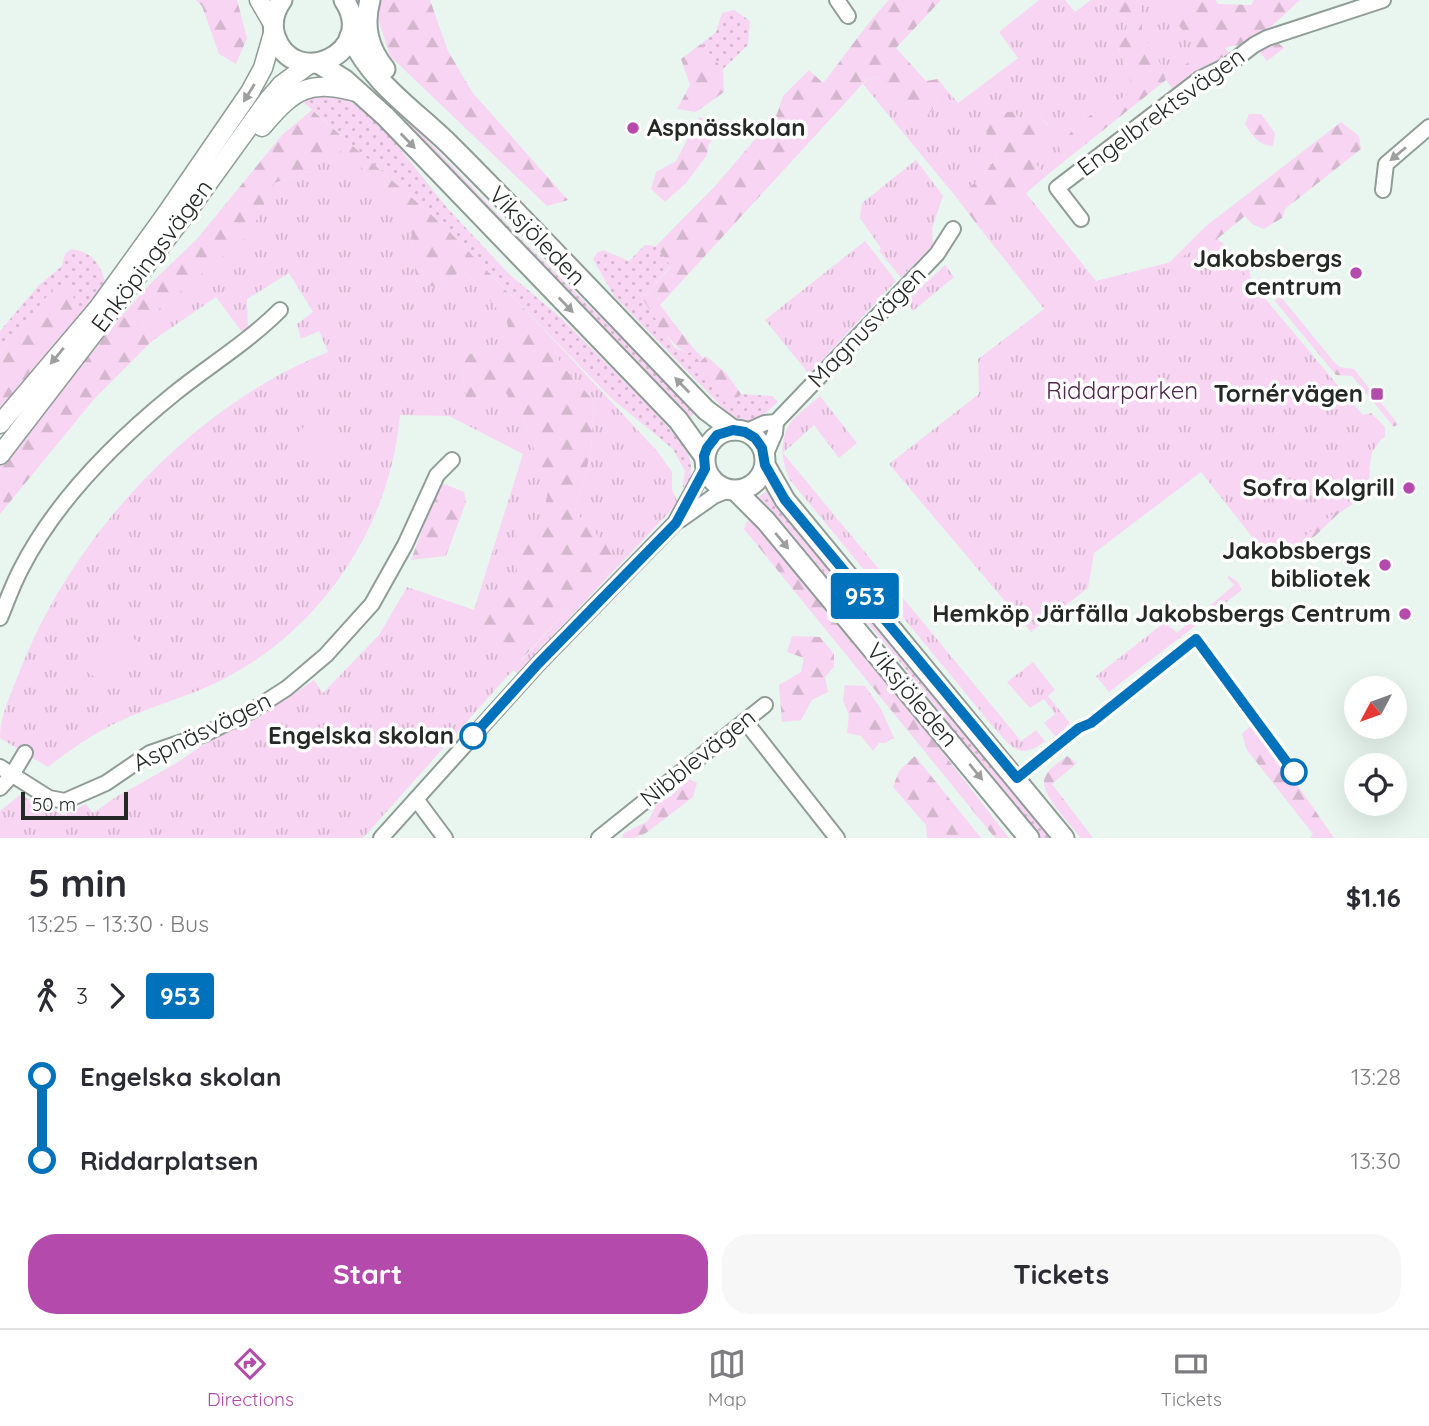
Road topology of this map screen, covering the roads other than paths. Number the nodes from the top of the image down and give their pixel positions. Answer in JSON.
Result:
{"nodes":[{"id":1,"x":258,"y":0,"type":"edge"},
{"id":2,"x":282,"y":0,"type":"edge"},
{"id":3,"x":370,"y":0,"type":"edge"},
{"id":4,"x":837,"y":0,"type":"edge"},
{"id":5,"x":1382,"y":0,"type":"edge"},
{"id":6,"x":348,"y":2,"type":"edge"},
{"id":7,"x":848,"y":16,"type":"dead end"},
{"id":8,"x":274,"y":27,"type":"junction"},
{"id":9,"x":350,"y":36,"type":"junction"},
{"id":10,"x":314,"y":63,"type":"junction"},
{"id":11,"x":360,"y":93,"type":"junction"},
{"id":12,"x":1429,"y":127,"type":"edge"},
{"id":13,"x":449,"y":145,"type":"junction"},
{"id":14,"x":1383,"y":190,"type":"dead end"},
{"id":15,"x":190,"y":208,"type":"junction"},
{"id":16,"x":1081,"y":219,"type":"dead end"},
{"id":17,"x":953,"y":229,"type":"dead end"},
{"id":18,"x":279,"y":310,"type":"dead end"},
{"id":19,"x":776,"y":422,"type":"junction"},
{"id":20,"x":0,"y":424,"type":"edge"},
{"id":21,"x":739,"y":431,"type":"junction"},
{"id":22,"x":0,"y":455,"type":"edge"},
{"id":23,"x":452,"y":460,"type":"dead end"},
{"id":24,"x":765,"y":461,"type":"junction"},
{"id":25,"x":705,"y":463,"type":"junction"},
{"id":26,"x":732,"y":491,"type":"junction"},
{"id":27,"x":676,"y":523,"type":"junction"},
{"id":28,"x":0,"y":618,"type":"edge"},
{"id":29,"x":765,"y":705,"type":"dead end"},
{"id":30,"x":745,"y":721,"type":"junction"},
{"id":31,"x":25,"y":753,"type":"dead end"},
{"id":32,"x":6,"y":771,"type":"edge"},
{"id":33,"x":0,"y":788,"type":"edge"},
{"id":34,"x":416,"y":799,"type":"junction"},
{"id":35,"x":382,"y":838,"type":"edge"},
{"id":36,"x":444,"y":838,"type":"edge"},
{"id":37,"x":599,"y":838,"type":"edge"},
{"id":38,"x":837,"y":838,"type":"edge"},
{"id":39,"x":1029,"y":838,"type":"edge"},
{"id":40,"x":1064,"y":838,"type":"edge"}],
"edges":[{"from":1,"to":8,"type":"street"},
{"from":2,"to":8,"type":"main road"},
{"from":3,"to":13,"type":"main road"},
{"from":4,"to":7,"type":"street"},
{"from":5,"to":16,"type":"street","name":"Engelbrektsvägen"},
{"from":6,"to":9,"type":"main road"},
{"from":8,"to":10,"type":"main road","name":"Viksjöleden"},
{"from":8,"to":20,"type":"street","name":"Enköpingsvägen","one_way":true},
{"from":9,"to":10,"type":"main road"},
{"from":9,"to":13,"type":"main road","name":"Viksjöleden"},
{"from":10,"to":11,"type":"main road","name":"Viksjöleden"},
{"from":10,"to":15,"type":"street","name":"Enköpingsvägen"},
{"from":11,"to":15,"type":"street"},
{"from":11,"to":25,"type":"main road","name":"Viksjöleden","one_way":true},
{"from":12,"to":14,"type":"street","one_way":true},
{"from":21,"to":13,"type":"main road","name":"Viksjöleden","one_way":true},
{"from":15,"to":22,"type":"street","name":"Enköpingsvägen"},
{"from":17,"to":19,"type":"street","name":"Magnusvägen"},
{"from":18,"to":28,"type":"street"},
{"from":19,"to":21,"type":"street","name":"Magnusvägen"},
{"from":19,"to":24,"type":"street","name":"Magnusvägen"},
{"from":21,"to":24,"type":"main road"},
{"from":21,"to":25,"type":"main road"},
{"from":23,"to":32,"type":"street","name":"Aspnäsvägen"},
{"from":24,"to":26,"type":"main road"},
{"from":24,"to":40,"type":"main road","name":"Viksjöleden"},
{"from":25,"to":26,"type":"main road"},
{"from":25,"to":27,"type":"street"},
{"from":26,"to":27,"type":"street"},
{"from":26,"to":39,"type":"main road","name":"Viksjöleden","one_way":true},
{"from":27,"to":34,"type":"street"},
{"from":29,"to":30,"type":"street","name":"Nibblevägen"},
{"from":30,"to":37,"type":"street","name":"Nibblevägen"},
{"from":30,"to":38,"type":"street"},
{"from":31,"to":32,"type":"street"},
{"from":32,"to":33,"type":"street"},
{"from":34,"to":35,"type":"street"},
{"from":34,"to":36,"type":"street"}]}
